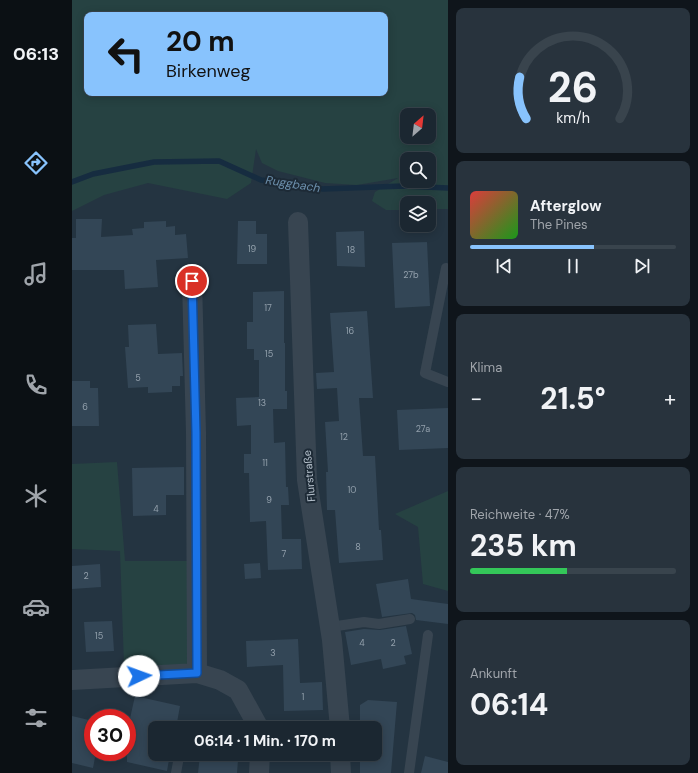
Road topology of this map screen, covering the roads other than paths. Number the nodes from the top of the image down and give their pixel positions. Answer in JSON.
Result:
{"nodes":[{"id":1,"x":298,"y":222,"type":"dead end"},
{"id":2,"x":446,"y":268,"type":"dead end"},
{"id":3,"x":192,"y":281,"type":"dead end"},
{"id":4,"x":448,"y":382,"type":"edge"},
{"id":5,"x":410,"y":619,"type":"dead end"},
{"id":6,"x":330,"y":626,"type":"junction"},
{"id":7,"x":428,"y":635,"type":"dead end"},
{"id":8,"x":197,"y":673,"type":"junction"},
{"id":9,"x":72,"y":680,"type":"edge"},
{"id":10,"x":255,"y":721,"type":"edge"},
{"id":11,"x":339,"y":721,"type":"edge"},
{"id":12,"x":260,"y":761,"type":"edge"},
{"id":13,"x":340,"y":761,"type":"edge"},
{"id":14,"x":178,"y":762,"type":"dead end"},
{"id":15,"x":176,"y":773,"type":"edge"},
{"id":16,"x":259,"y":773,"type":"edge"},
{"id":17,"x":341,"y":773,"type":"edge"},
{"id":18,"x":409,"y":773,"type":"edge"}],
"edges":[{"from":1,"to":6,"type":"street","name":"Flurstraße"},
{"from":2,"to":4,"type":"lane"},
{"from":3,"to":8,"type":"street"},
{"from":5,"to":6,"type":"lane"},
{"from":6,"to":11,"type":"street","name":"Flurstraße"},
{"from":7,"to":18,"type":"lane"},
{"from":8,"to":9,"type":"street"},
{"from":8,"to":10,"type":"street"},
{"from":12,"to":16,"type":"street"},
{"from":13,"to":17,"type":"street"},
{"from":14,"to":15,"type":"lane"}]}
